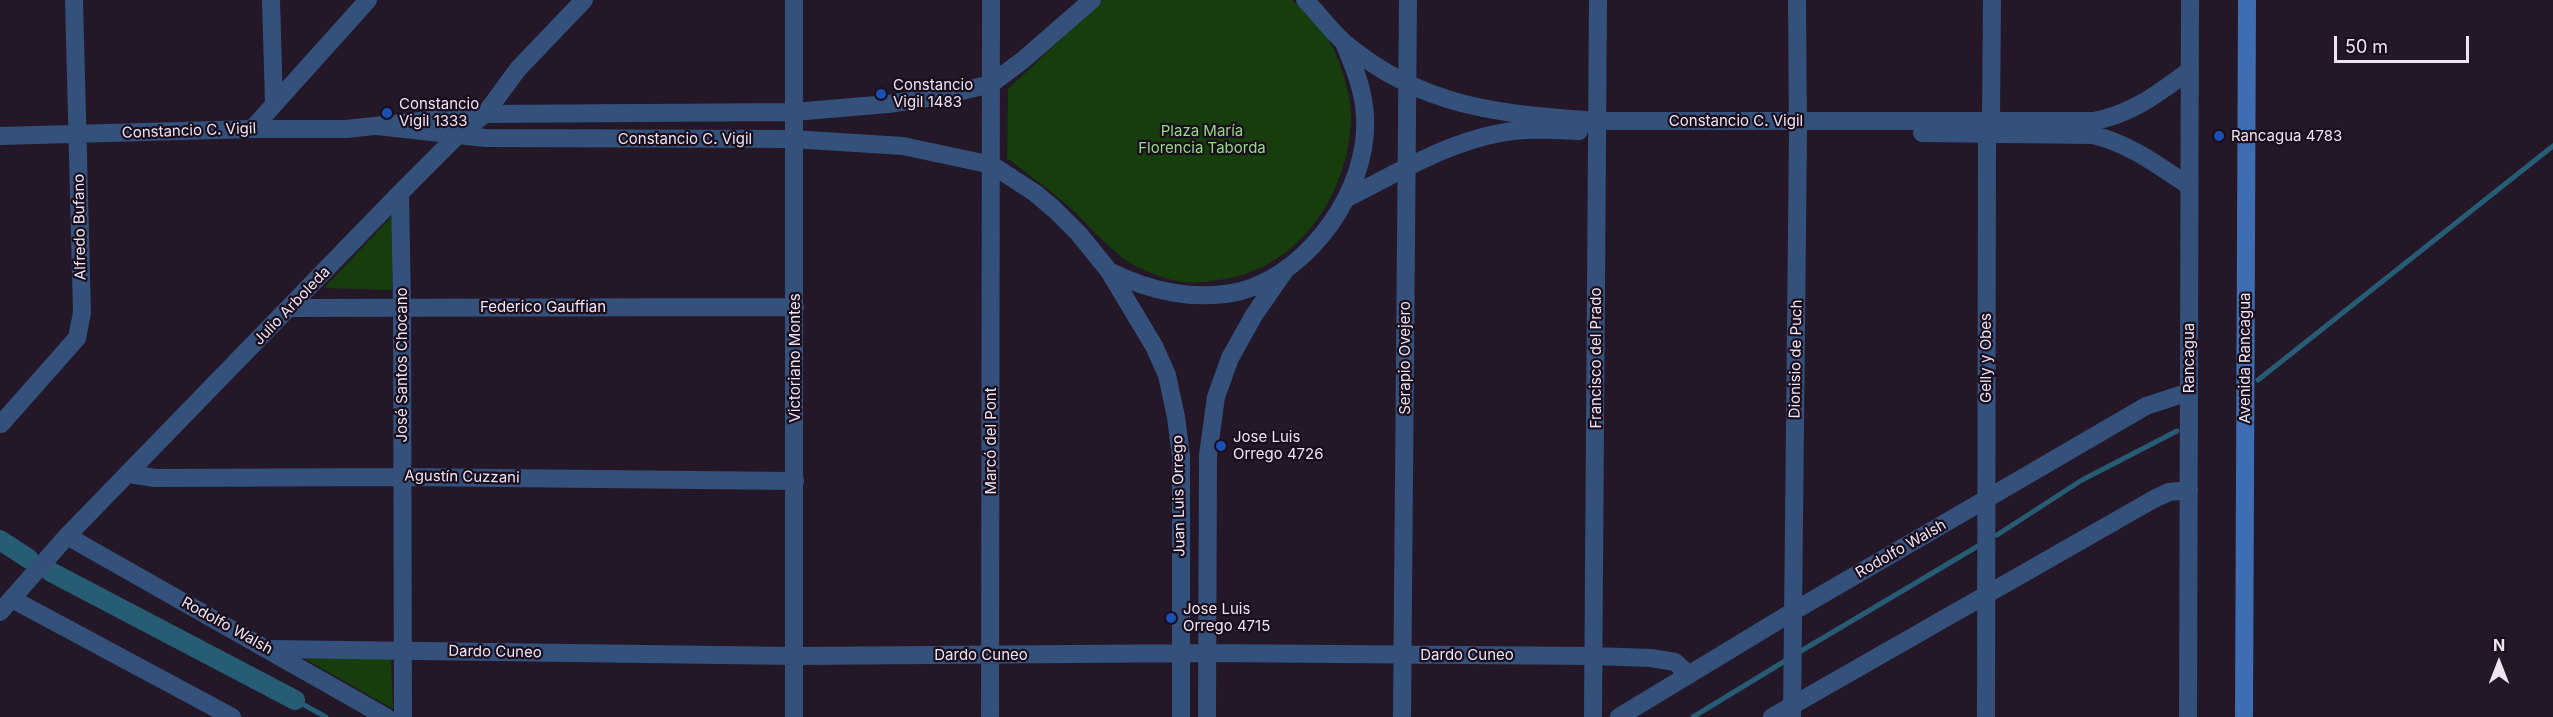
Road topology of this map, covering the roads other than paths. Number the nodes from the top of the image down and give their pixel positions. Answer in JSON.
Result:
{"nodes":[{"id":1,"x":74,"y":0,"type":"edge"},
{"id":2,"x":271,"y":0,"type":"edge"},
{"id":3,"x":368,"y":0,"type":"edge"},
{"id":4,"x":584,"y":0,"type":"edge"},
{"id":5,"x":794,"y":0,"type":"edge"},
{"id":6,"x":991,"y":0,"type":"edge"},
{"id":7,"x":1092,"y":0,"type":"edge"},
{"id":8,"x":1305,"y":0,"type":"edge"},
{"id":9,"x":1408,"y":0,"type":"edge"},
{"id":10,"x":1598,"y":0,"type":"edge"},
{"id":11,"x":1797,"y":0,"type":"edge"},
{"id":12,"x":1992,"y":0,"type":"edge"},
{"id":13,"x":2190,"y":0,"type":"edge"},
{"id":14,"x":2247,"y":0,"type":"edge"},
{"id":15,"x":1344,"y":42,"type":"junction"},
{"id":16,"x":2190,"y":70,"type":"junction"},
{"id":17,"x":991,"y":84,"type":"junction"},
{"id":18,"x":1408,"y":85,"type":"junction"},
{"id":19,"x":274,"y":103,"type":"junction"},
{"id":20,"x":794,"y":112,"type":"junction"},
{"id":21,"x":485,"y":114,"type":"junction"},
{"id":22,"x":377,"y":126,"type":"junction"},
{"id":23,"x":1597,"y":126,"type":"junction"},
{"id":24,"x":1798,"y":127,"type":"junction"},
{"id":25,"x":1989,"y":127,"type":"junction"},
{"id":26,"x":252,"y":129,"type":"junction"},
{"id":27,"x":78,"y":134,"type":"junction"},
{"id":28,"x":0,"y":136,"type":"edge"},
{"id":29,"x":457,"y":136,"type":"junction"},
{"id":30,"x":792,"y":139,"type":"junction"},
{"id":31,"x":992,"y":165,"type":"junction"},
{"id":32,"x":1406,"y":168,"type":"junction"},
{"id":33,"x":2189,"y":186,"type":"junction"},
{"id":34,"x":400,"y":193,"type":"junction"},
{"id":35,"x":1348,"y":197,"type":"junction"},
{"id":36,"x":1286,"y":268,"type":"junction"},
{"id":37,"x":1109,"y":271,"type":"junction"},
{"id":38,"x":402,"y":307,"type":"junction"},
{"id":39,"x":795,"y":307,"type":"junction"},
{"id":40,"x":290,"y":308,"type":"junction"},
{"id":41,"x":2189,"y":392,"type":"junction"},
{"id":42,"x":1,"y":424,"type":"edge"},
{"id":43,"x":129,"y":474,"type":"junction"},
{"id":44,"x":402,"y":477,"type":"junction"},
{"id":45,"x":795,"y":481,"type":"junction"},
{"id":46,"x":2189,"y":490,"type":"junction"},
{"id":47,"x":1985,"y":500,"type":"junction"},
{"id":48,"x":67,"y":536,"type":"junction"},
{"id":49,"x":1986,"y":594,"type":"junction"},
{"id":50,"x":6,"y":606,"type":"edge"},
{"id":51,"x":1794,"y":611,"type":"junction"},
{"id":52,"x":269,"y":650,"type":"junction"},
{"id":53,"x":403,"y":650,"type":"junction"},
{"id":54,"x":1208,"y":653,"type":"junction"},
{"id":55,"x":990,"y":655,"type":"junction"},
{"id":56,"x":1181,"y":655,"type":"junction"},
{"id":57,"x":1402,"y":655,"type":"junction"},
{"id":58,"x":795,"y":656,"type":"junction"},
{"id":59,"x":1594,"y":656,"type":"junction"},
{"id":60,"x":1689,"y":675,"type":"junction"},
{"id":61,"x":1792,"y":711,"type":"edge"},
{"id":62,"x":232,"y":717,"type":"edge"},
{"id":63,"x":386,"y":717,"type":"edge"},
{"id":64,"x":404,"y":717,"type":"edge"},
{"id":65,"x":794,"y":717,"type":"edge"},
{"id":66,"x":990,"y":717,"type":"edge"},
{"id":67,"x":1181,"y":717,"type":"edge"},
{"id":68,"x":1207,"y":717,"type":"edge"},
{"id":69,"x":1402,"y":717,"type":"edge"},
{"id":70,"x":1593,"y":717,"type":"edge"},
{"id":71,"x":1619,"y":717,"type":"edge"},
{"id":72,"x":1772,"y":717,"type":"edge"},
{"id":73,"x":1986,"y":717,"type":"edge"},
{"id":74,"x":2188,"y":717,"type":"edge"},
{"id":75,"x":2244,"y":717,"type":"edge"}],
"edges":[{"from":1,"to":27,"type":"street","name":"Alfredo Bufano"},
{"from":2,"to":19,"type":"street"},
{"from":3,"to":19,"type":"street"},
{"from":4,"to":21,"type":"street","name":"Julio Arboleda"},
{"from":5,"to":20,"type":"street","name":"Victoriano Montes"},
{"from":6,"to":17,"type":"street"},
{"from":7,"to":17,"type":"street"},
{"from":8,"to":15,"type":"street","name":"Constancio C. Vigil"},
{"from":9,"to":18,"type":"street","name":"Serapio Ovejero"},
{"from":10,"to":23,"type":"street","name":"Francisco del Prado"},
{"from":11,"to":24,"type":"street","name":"Dionisio de Puch"},
{"from":12,"to":25,"type":"street","name":"Gelly y Obes"},
{"from":13,"to":16,"type":"street","name":"Rancagua"},
{"from":14,"to":75,"type":"main road","name":"Avenida Rancagua"},
{"from":15,"to":18,"type":"street","name":"Constancio C. Vigil"},
{"from":15,"to":35,"type":"street"},
{"from":16,"to":25,"type":"street","name":"Constancio C. Vigil"},
{"from":16,"to":33,"type":"street","name":"Rancagua"},
{"from":17,"to":20,"type":"street","name":"Constancio C. Vigil"},
{"from":17,"to":31,"type":"street","name":"Marcó del Pont"},
{"from":18,"to":23,"type":"street","name":"Constancio C. Vigil"},
{"from":18,"to":32,"type":"street","name":"Serapio Ovejero"},
{"from":19,"to":26,"type":"street"},
{"from":20,"to":21,"type":"street","name":"Constancio C. Vigil"},
{"from":20,"to":30,"type":"street","name":"Victoriano Montes"},
{"from":21,"to":22,"type":"street","name":"Constancio C. Vigil"},
{"from":21,"to":29,"type":"street","name":"Julio Arboleda"},
{"from":22,"to":26,"type":"street","name":"Constancio C. Vigil"},
{"from":22,"to":29,"type":"street","name":"Constancio C. Vigil"},
{"from":23,"to":24,"type":"street","name":"Constancio C. Vigil"},
{"from":23,"to":32,"type":"street","name":"Constancio C. Vigil"},
{"from":23,"to":59,"type":"street","name":"Francisco del Prado"},
{"from":24,"to":25,"type":"street","name":"Constancio C. Vigil"},
{"from":24,"to":51,"type":"street","name":"Dionisio de Puch"},
{"from":25,"to":33,"type":"street","name":"Constancio C. Vigil"},
{"from":25,"to":47,"type":"street","name":"Gelly y Obes"},
{"from":26,"to":27,"type":"street","name":"Constancio C. Vigil"},
{"from":27,"to":28,"type":"street","name":"Constancio C. Vigil"},
{"from":27,"to":42,"type":"street","name":"Alfredo Bufano"},
{"from":29,"to":30,"type":"street","name":"Constancio C. Vigil"},
{"from":29,"to":34,"type":"street","name":"Julio Arboleda"},
{"from":30,"to":31,"type":"street","name":"Constancio C. Vigil"},
{"from":30,"to":39,"type":"street","name":"Victoriano Montes"},
{"from":31,"to":37,"type":"street","name":"Juan Luis Orrego"},
{"from":31,"to":55,"type":"street","name":"Marcó del Pont"},
{"from":32,"to":35,"type":"street","name":"Constancio C. Vigil"},
{"from":32,"to":57,"type":"street","name":"Serapio Ovejero"},
{"from":33,"to":41,"type":"street","name":"Rancagua"},
{"from":34,"to":38,"type":"street","name":"José Santos Chocano"},
{"from":34,"to":40,"type":"street","name":"Julio Arboleda"},
{"from":35,"to":36,"type":"street"},
{"from":36,"to":37,"type":"street"},
{"from":36,"to":54,"type":"street","name":"Juan Luis Orrego"},
{"from":37,"to":56,"type":"street","name":"Juan Luis Orrego"},
{"from":38,"to":39,"type":"street","name":"Federico Gauffian"},
{"from":38,"to":40,"type":"street","name":"Federico Gauffian"},
{"from":38,"to":44,"type":"street","name":"José Santos Chocano"},
{"from":39,"to":45,"type":"street","name":"Victoriano Montes"},
{"from":40,"to":43,"type":"street","name":"Julio Arboleda"},
{"from":41,"to":46,"type":"street","name":"Rancagua"},
{"from":41,"to":47,"type":"street","name":"Rodolfo Walsh"},
{"from":43,"to":44,"type":"street","name":"Agustín Cuzzani"},
{"from":43,"to":48,"type":"street","name":"Julio Arboleda"},
{"from":44,"to":45,"type":"street","name":"Agustín Cuzzani"},
{"from":44,"to":53,"type":"street","name":"José Santos Chocano"},
{"from":45,"to":58,"type":"street","name":"Victoriano Montes"},
{"from":46,"to":49,"type":"street"},
{"from":46,"to":74,"type":"street","name":"Rancagua"},
{"from":47,"to":49,"type":"street","name":"Gelly y Obes"},
{"from":47,"to":51,"type":"street","name":"Rodolfo Walsh"},
{"from":48,"to":50,"type":"street","name":"Julio Arboleda"},
{"from":48,"to":52,"type":"street","name":"Rodolfo Walsh"},
{"from":49,"to":61,"type":"street"},
{"from":49,"to":73,"type":"street","name":"Gelly y Obes"},
{"from":50,"to":62,"type":"street"},
{"from":51,"to":60,"type":"street","name":"Rodolfo Walsh"},
{"from":51,"to":61,"type":"street","name":"Dionisio de Puch"},
{"from":52,"to":53,"type":"street","name":"Dardo Cuneo"},
{"from":52,"to":63,"type":"street","name":"Rodolfo Walsh"},
{"from":53,"to":58,"type":"street","name":"Dardo Cuneo"},
{"from":53,"to":64,"type":"street","name":"José Santos Chocano"},
{"from":54,"to":56,"type":"street","name":"Dardo Cuneo"},
{"from":54,"to":57,"type":"street","name":"Dardo Cuneo"},
{"from":54,"to":68,"type":"street","name":"Juan Luis Orrego"},
{"from":55,"to":56,"type":"street","name":"Dardo Cuneo"},
{"from":55,"to":58,"type":"street","name":"Dardo Cuneo"},
{"from":55,"to":66,"type":"street","name":"Marcó del Pont"},
{"from":56,"to":67,"type":"street","name":"Juan Luis Orrego"},
{"from":57,"to":59,"type":"street","name":"Dardo Cuneo"},
{"from":57,"to":69,"type":"street","name":"Serapio Ovejero"},
{"from":58,"to":65,"type":"street","name":"Victoriano Montes"},
{"from":59,"to":60,"type":"street","name":"Dardo Cuneo"},
{"from":59,"to":70,"type":"street","name":"Francisco del Prado"},
{"from":60,"to":71,"type":"street","name":"Rodolfo Walsh"},
{"from":61,"to":72,"type":"street"}]}
